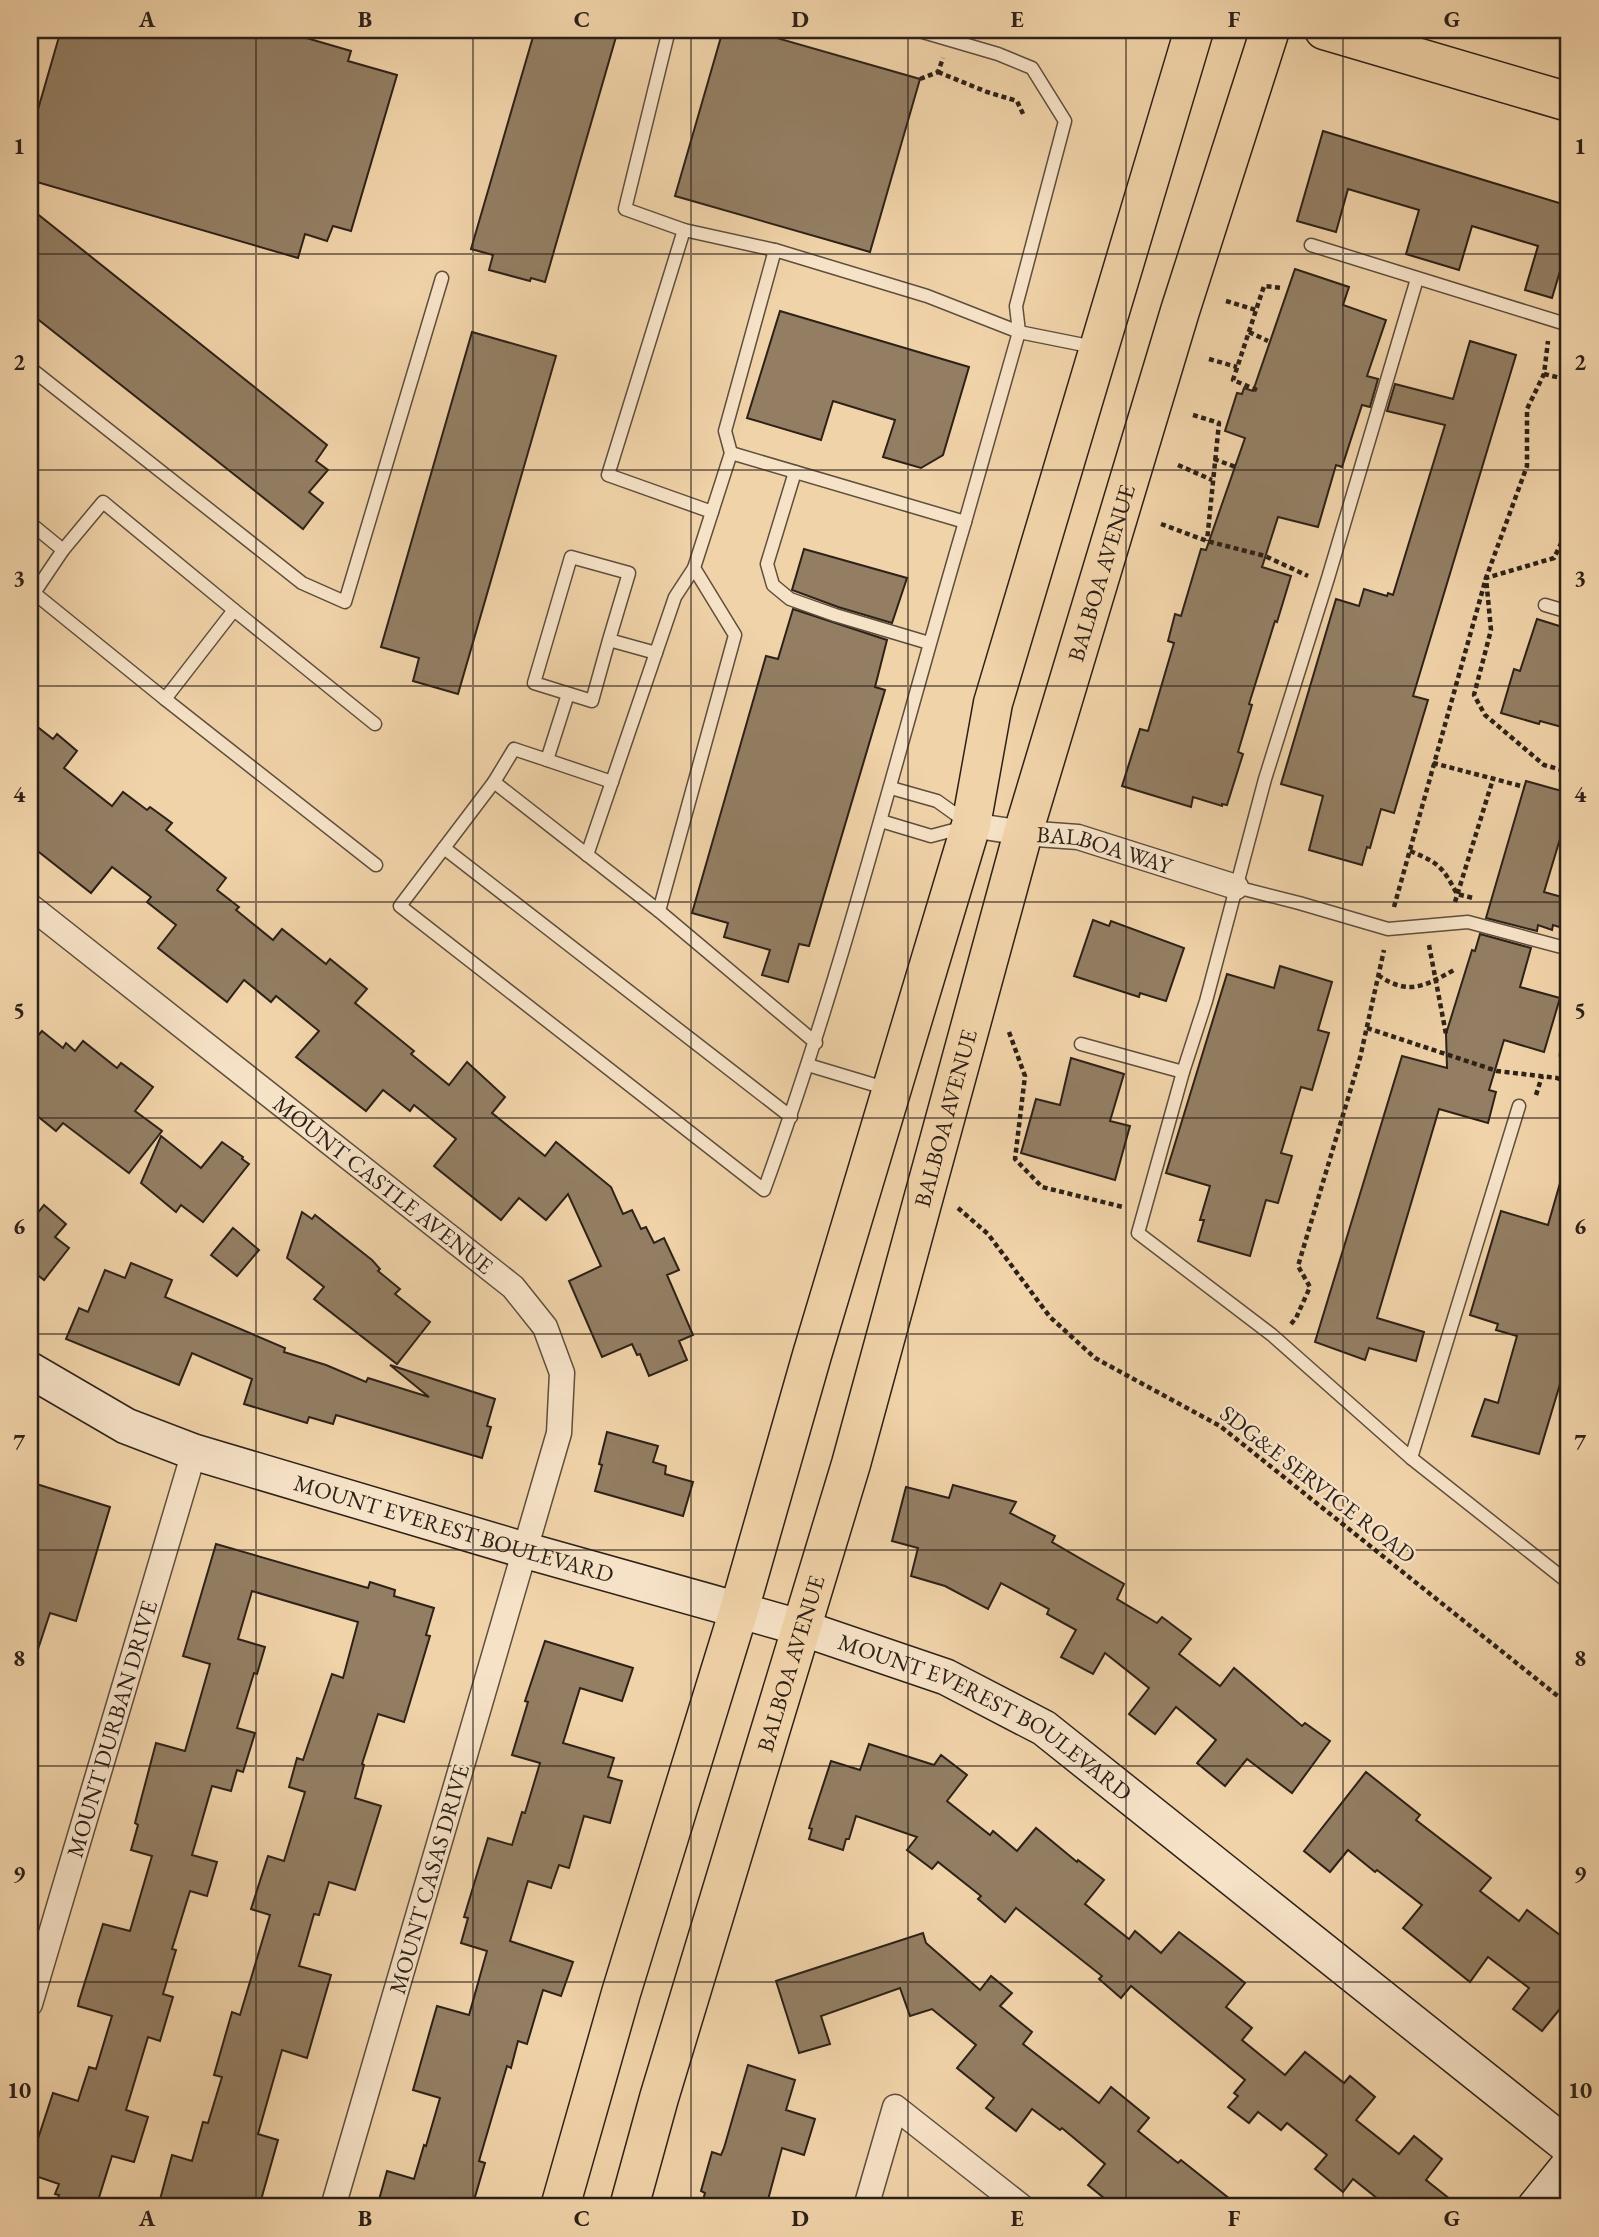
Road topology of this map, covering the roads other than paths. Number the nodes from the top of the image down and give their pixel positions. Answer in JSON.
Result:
{"nodes":[{"id":1,"x":669,"y":30,"type":"edge"},
{"id":2,"x":916,"y":30,"type":"edge"},
{"id":3,"x":1194,"y":30,"type":"edge"},
{"id":4,"x":1270,"y":30,"type":"edge"},
{"id":5,"x":1324,"y":30,"type":"edge"},
{"id":6,"x":1569,"y":102,"type":"edge"},
{"id":7,"x":684,"y":230,"type":"junction"},
{"id":8,"x":1311,"y":245,"type":"dead end"},
{"id":9,"x":775,"y":250,"type":"junction"},
{"id":10,"x":442,"y":278,"type":"dead end"},
{"id":11,"x":1418,"y":279,"type":"junction"},
{"id":12,"x":1569,"y":325,"type":"edge"},
{"id":13,"x":1019,"y":332,"type":"junction"},
{"id":14,"x":1099,"y":348,"type":"junction"},
{"id":15,"x":30,"y":368,"type":"edge"},
{"id":16,"x":731,"y":453,"type":"junction"},
{"id":17,"x":795,"y":472,"type":"junction"},
{"id":18,"x":712,"y":512,"type":"junction"},
{"id":19,"x":965,"y":522,"type":"junction"},
{"id":20,"x":30,"y":523,"type":"edge"},
{"id":21,"x":63,"y":550,"type":"junction"},
{"id":22,"x":694,"y":568,"type":"junction"},
{"id":23,"x":1545,"y":605,"type":"dead end"},
{"id":24,"x":234,"y":610,"type":"junction"},
{"id":25,"x":1569,"y":612,"type":"edge"},
{"id":26,"x":609,"y":640,"type":"junction"},
{"id":27,"x":929,"y":643,"type":"junction"},
{"id":28,"x":656,"y":653,"type":"junction"},
{"id":29,"x":568,"y":694,"type":"junction"},
{"id":30,"x":165,"y":699,"type":"junction"},
{"id":31,"x":375,"y":724,"type":"dead end"},
{"id":32,"x":547,"y":760,"type":"junction"},
{"id":33,"x":494,"y":782,"type":"junction"},
{"id":34,"x":612,"y":782,"type":"junction"},
{"id":35,"x":891,"y":788,"type":"junction"},
{"id":36,"x":881,"y":821,"type":"junction"},
{"id":37,"x":971,"y":825,"type":"junction"},
{"id":38,"x":1023,"y":833,"type":"junction"},
{"id":39,"x":444,"y":848,"type":"junction"},
{"id":40,"x":587,"y":855,"type":"junction"},
{"id":41,"x":376,"y":865,"type":"dead end"},
{"id":42,"x":1236,"y":887,"type":"junction"},
{"id":43,"x":30,"y":906,"type":"edge"},
{"id":44,"x":659,"y":911,"type":"junction"},
{"id":45,"x":1569,"y":949,"type":"edge"},
{"id":46,"x":816,"y":1043,"type":"junction"},
{"id":47,"x":1081,"y":1044,"type":"dead end"},
{"id":48,"x":808,"y":1065,"type":"junction"},
{"id":49,"x":1183,"y":1072,"type":"junction"},
{"id":50,"x":891,"y":1090,"type":"junction"},
{"id":51,"x":1519,"y":1106,"type":"dead end"},
{"id":52,"x":791,"y":1116,"type":"junction"},
{"id":53,"x":30,"y":1370,"type":"edge"},
{"id":54,"x":194,"y":1452,"type":"junction"},
{"id":55,"x":1411,"y":1458,"type":"junction"},
{"id":56,"x":524,"y":1550,"type":"junction"},
{"id":57,"x":1569,"y":1583,"type":"edge"},
{"id":58,"x":738,"y":1610,"type":"junction"},
{"id":59,"x":802,"y":1628,"type":"junction"},
{"id":60,"x":30,"y":2004,"type":"edge"},
{"id":61,"x":1569,"y":2147,"type":"edge"},
{"id":62,"x":1569,"y":2165,"type":"edge"},
{"id":63,"x":333,"y":2207,"type":"edge"},
{"id":64,"x":560,"y":2207,"type":"edge"},
{"id":65,"x":629,"y":2207,"type":"edge"},
{"id":66,"x":866,"y":2207,"type":"edge"},
{"id":67,"x":1022,"y":2207,"type":"edge"},
{"id":68,"x":1535,"y":2207,"type":"edge"}],
"edges":[{"from":1,"to":7,"type":"lane"},
{"from":2,"to":13,"type":"lane"},
{"from":3,"to":14,"type":"main road"},
{"from":4,"to":38,"type":"main road","name":"BALBOA AVENUE"},
{"from":5,"to":6,"type":"main road"},
{"from":7,"to":9,"type":"lane"},
{"from":7,"to":18,"type":"lane"},
{"from":8,"to":11,"type":"lane"},
{"from":9,"to":13,"type":"lane"},
{"from":9,"to":16,"type":"lane"},
{"from":10,"to":15,"type":"lane"},
{"from":11,"to":12,"type":"lane"},
{"from":11,"to":42,"type":"lane"},
{"from":13,"to":14,"type":"lane"},
{"from":13,"to":19,"type":"lane"},
{"from":14,"to":37,"type":"main road"},
{"from":16,"to":17,"type":"lane"},
{"from":16,"to":18,"type":"lane"},
{"from":17,"to":19,"type":"lane"},
{"from":17,"to":27,"type":"lane"},
{"from":18,"to":22,"type":"lane"},
{"from":19,"to":27,"type":"lane"},
{"from":20,"to":21,"type":"lane"},
{"from":21,"to":24,"type":"lane"},
{"from":21,"to":30,"type":"lane"},
{"from":22,"to":28,"type":"lane"},
{"from":22,"to":44,"type":"lane"},
{"from":23,"to":25,"type":"lane"},
{"from":24,"to":30,"type":"lane"},
{"from":24,"to":31,"type":"lane"},
{"from":26,"to":28,"type":"lane"},
{"from":26,"to":29,"type":"lane"},
{"from":26,"to":29,"type":"lane"},
{"from":27,"to":35,"type":"lane"},
{"from":28,"to":34,"type":"lane"},
{"from":29,"to":32,"type":"lane"},
{"from":30,"to":41,"type":"lane"},
{"from":32,"to":33,"type":"lane"},
{"from":32,"to":34,"type":"lane"},
{"from":33,"to":39,"type":"lane"},
{"from":33,"to":40,"type":"lane"},
{"from":34,"to":40,"type":"lane"},
{"from":35,"to":36,"type":"lane"},
{"from":35,"to":37,"type":"lane"},
{"from":36,"to":37,"type":"lane"},
{"from":36,"to":46,"type":"lane"},
{"from":37,"to":38,"type":"street","name":"BALBOA WAY"},
{"from":37,"to":50,"type":"main road"},
{"from":38,"to":42,"type":"street","name":"BALBOA WAY"},
{"from":38,"to":59,"type":"main road","name":"BALBOA AVENUE"},
{"from":39,"to":52,"type":"lane"},
{"from":39,"to":52,"type":"lane"},
{"from":40,"to":44,"type":"lane"},
{"from":42,"to":45,"type":"lane"},
{"from":42,"to":49,"type":"lane"},
{"from":43,"to":56,"type":"street","name":"MOUNT CASTLE AVENUE"},
{"from":44,"to":46,"type":"lane"},
{"from":46,"to":48,"type":"lane"},
{"from":47,"to":49,"type":"lane"},
{"from":48,"to":50,"type":"lane"},
{"from":48,"to":52,"type":"lane"},
{"from":49,"to":55,"type":"lane"},
{"from":50,"to":58,"type":"main road"},
{"from":51,"to":55,"type":"lane"},
{"from":53,"to":54,"type":"street","name":"MOUNT EVEREST BOULEVARD"},
{"from":54,"to":56,"type":"street","name":"MOUNT EVEREST BOULEVARD"},
{"from":54,"to":60,"type":"street","name":"MOUNT DURBAN DRIVE"},
{"from":55,"to":57,"type":"lane"},
{"from":56,"to":58,"type":"street","name":"MOUNT EVEREST BOULEVARD"},
{"from":56,"to":63,"type":"street","name":"MOUNT CASAS DRIVE"},
{"from":58,"to":59,"type":"street","name":"MOUNT EVEREST BOULEVARD"},
{"from":58,"to":64,"type":"main road"},
{"from":59,"to":61,"type":"street","name":"MOUNT EVEREST BOULEVARD"},
{"from":59,"to":65,"type":"main road","name":"BALBOA AVENUE"},
{"from":62,"to":68,"type":"street"},
{"from":66,"to":67,"type":"street"}]}
